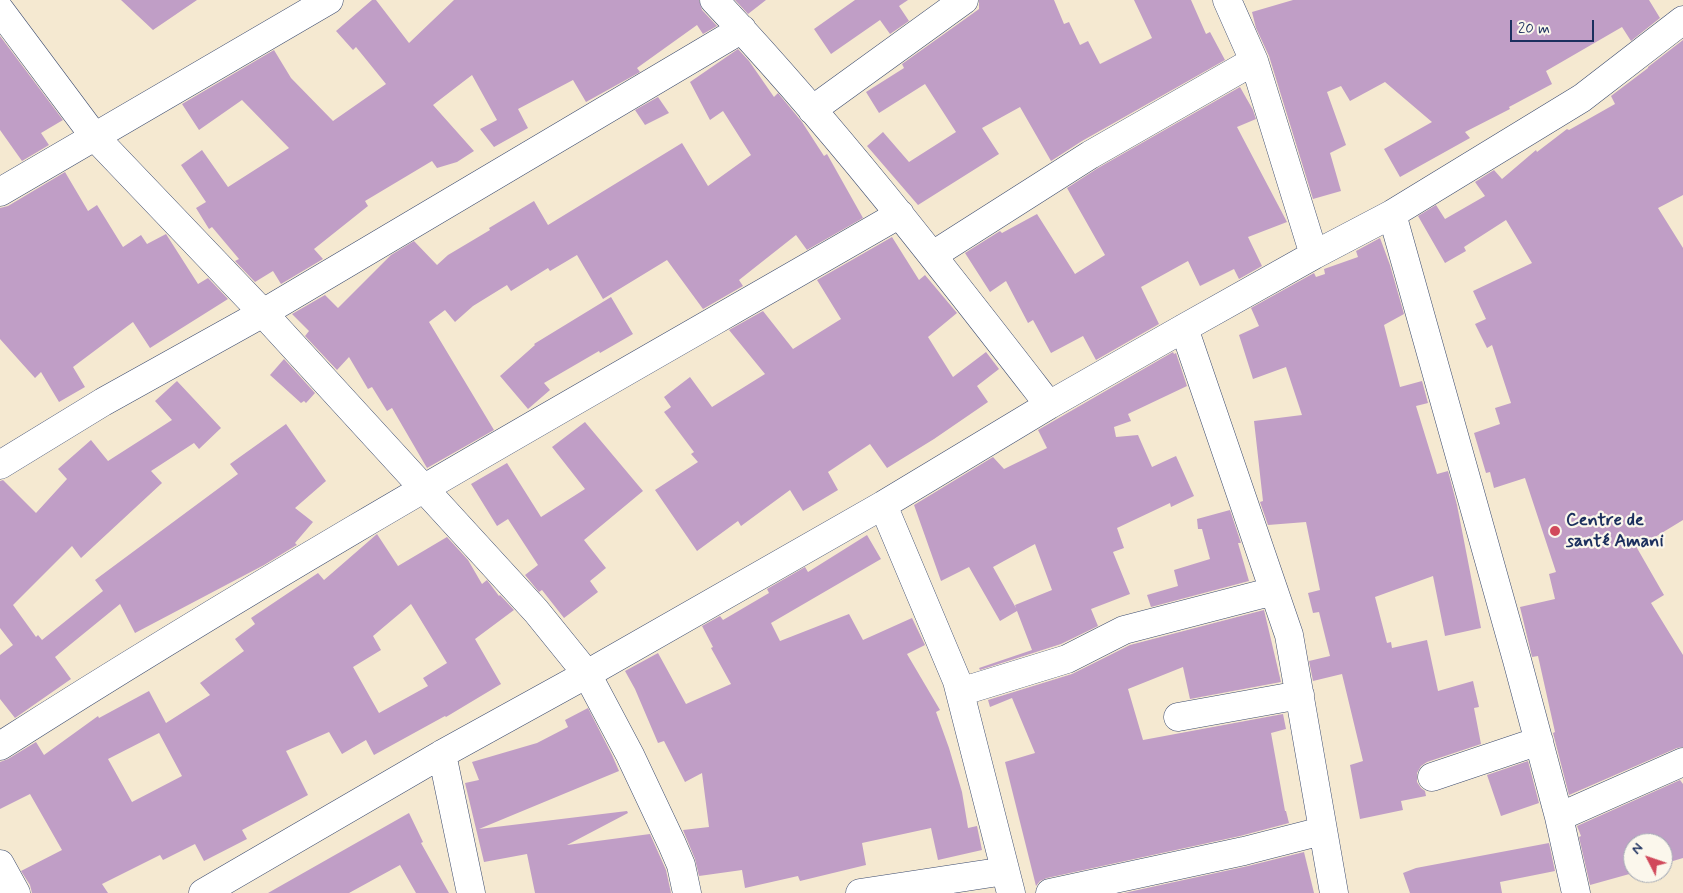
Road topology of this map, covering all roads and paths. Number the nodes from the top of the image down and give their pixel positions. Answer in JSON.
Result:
{"nodes":[{"id":1,"x":329,"y":0,"type":"edge"},
{"id":2,"x":714,"y":0,"type":"edge"},
{"id":3,"x":964,"y":0,"type":"edge"},
{"id":4,"x":1227,"y":0,"type":"edge"},
{"id":5,"x":1678,"y":0,"type":"edge"},
{"id":6,"x":1683,"y":7,"type":"edge"},
{"id":7,"x":0,"y":10,"type":"edge"},
{"id":8,"x":1683,"y":20,"type":"edge"},
{"id":9,"x":742,"y":29,"type":"junction"},
{"id":10,"x":1254,"y":61,"type":"junction"},
{"id":11,"x":812,"y":110,"type":"junction"},
{"id":12,"x":94,"y":136,"type":"junction"},
{"id":13,"x":0,"y":192,"type":"edge"},
{"id":14,"x":900,"y":214,"type":"junction"},
{"id":15,"x":1392,"y":214,"type":"junction"},
{"id":16,"x":933,"y":256,"type":"junction"},
{"id":17,"x":1314,"y":256,"type":"junction"},
{"id":18,"x":263,"y":313,"type":"junction"},
{"id":19,"x":1184,"y":328,"type":"junction"},
{"id":20,"x":1050,"y":406,"type":"junction"},
{"id":21,"x":0,"y":465,"type":"edge"},
{"id":22,"x":424,"y":489,"type":"junction"},
{"id":23,"x":883,"y":505,"type":"junction"},
{"id":24,"x":1274,"y":591,"type":"junction"},
{"id":25,"x":587,"y":674,"type":"junction"},
{"id":26,"x":960,"y":692,"type":"junction"},
{"id":27,"x":1300,"y":695,"type":"junction"},
{"id":28,"x":1178,"y":717,"type":"dead end"},
{"id":29,"x":1539,"y":741,"type":"junction"},
{"id":30,"x":0,"y":746,"type":"edge"},
{"id":31,"x":442,"y":754,"type":"junction"},
{"id":32,"x":1683,"y":762,"type":"edge"},
{"id":33,"x":1432,"y":777,"type":"dead end"},
{"id":34,"x":1560,"y":818,"type":"junction"},
{"id":35,"x":1322,"y":831,"type":"junction"},
{"id":36,"x":0,"y":864,"type":"edge"},
{"id":37,"x":1008,"y":882,"type":"edge"},
{"id":38,"x":16,"y":893,"type":"edge"},
{"id":39,"x":204,"y":893,"type":"edge"},
{"id":40,"x":471,"y":893,"type":"edge"},
{"id":41,"x":687,"y":893,"type":"edge"},
{"id":42,"x":860,"y":893,"type":"edge"},
{"id":43,"x":1050,"y":893,"type":"edge"},
{"id":44,"x":1334,"y":893,"type":"edge"},
{"id":45,"x":1576,"y":893,"type":"edge"}],
"edges":[{"from":1,"to":12,"type":"street"},
{"from":2,"to":9,"type":"street"},
{"from":3,"to":11,"type":"street"},
{"from":4,"to":10,"type":"street"},
{"from":5,"to":6,"type":"street"},
{"from":7,"to":12,"type":"street"},
{"from":8,"to":15,"type":"street"},
{"from":9,"to":11,"type":"street"},
{"from":9,"to":18,"type":"street"},
{"from":10,"to":16,"type":"street"},
{"from":10,"to":17,"type":"street"},
{"from":11,"to":14,"type":"street"},
{"from":12,"to":13,"type":"street"},
{"from":12,"to":18,"type":"street"},
{"from":14,"to":16,"type":"street"},
{"from":14,"to":22,"type":"street"},
{"from":15,"to":17,"type":"street"},
{"from":15,"to":29,"type":"street"},
{"from":16,"to":20,"type":"street"},
{"from":17,"to":19,"type":"street"},
{"from":18,"to":21,"type":"street"},
{"from":18,"to":22,"type":"street"},
{"from":19,"to":20,"type":"street"},
{"from":19,"to":24,"type":"street"},
{"from":20,"to":23,"type":"street"},
{"from":22,"to":25,"type":"street"},
{"from":22,"to":30,"type":"street"},
{"from":23,"to":25,"type":"street"},
{"from":23,"to":26,"type":"street"},
{"from":24,"to":26,"type":"street"},
{"from":24,"to":27,"type":"street"},
{"from":25,"to":31,"type":"street"},
{"from":25,"to":41,"type":"street"},
{"from":26,"to":37,"type":"street"},
{"from":27,"to":28,"type":"street"},
{"from":27,"to":35,"type":"street"},
{"from":29,"to":33,"type":"street"},
{"from":29,"to":34,"type":"street"},
{"from":31,"to":39,"type":"street"},
{"from":31,"to":40,"type":"street"},
{"from":32,"to":34,"type":"street"},
{"from":34,"to":45,"type":"street"},
{"from":35,"to":43,"type":"street"},
{"from":35,"to":44,"type":"street"},
{"from":36,"to":38,"type":"street"},
{"from":37,"to":42,"type":"street"}]}
